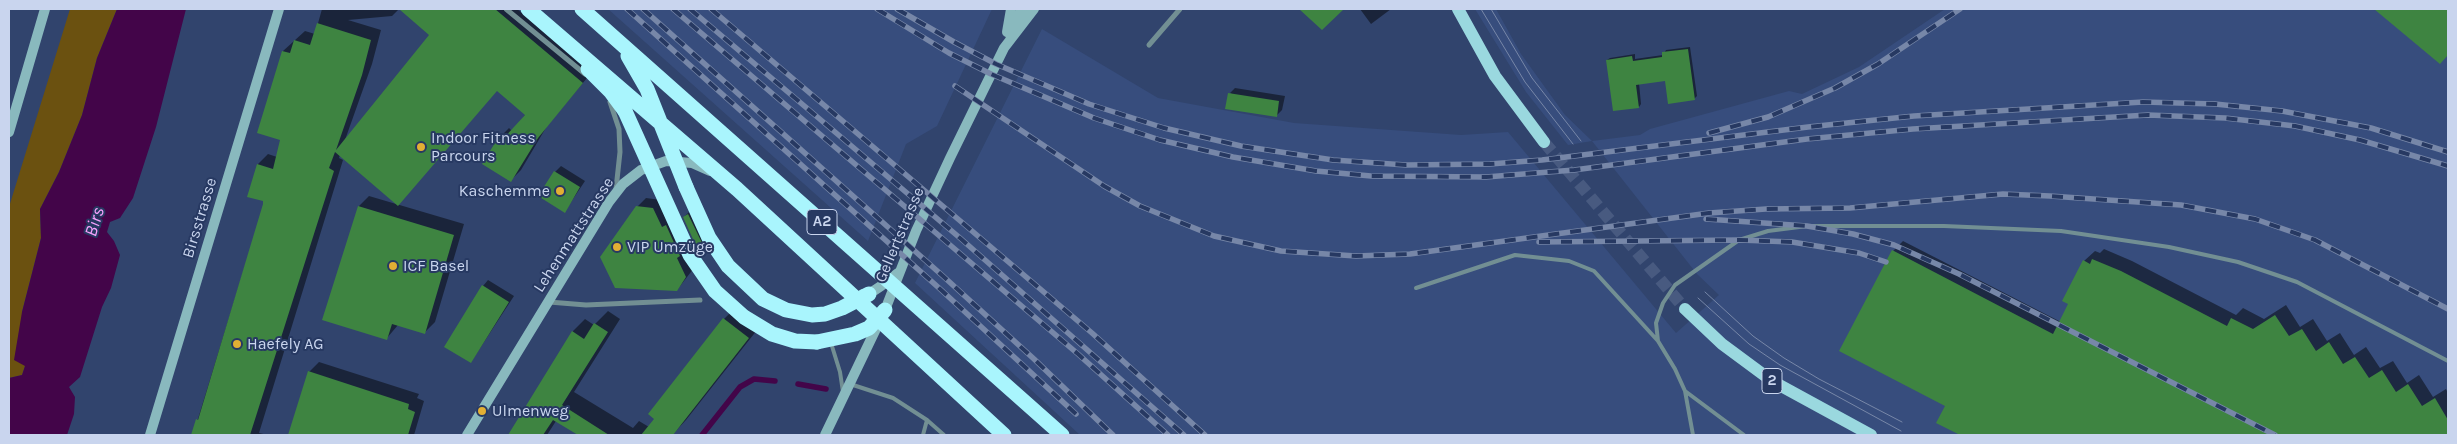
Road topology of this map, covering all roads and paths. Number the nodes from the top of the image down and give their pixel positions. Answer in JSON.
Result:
{"nodes":[{"id":1,"x":44,"y":9,"type":"edge"},
{"id":2,"x":278,"y":9,"type":"edge"},
{"id":3,"x":506,"y":9,"type":"edge"},
{"id":4,"x":518,"y":9,"type":"edge"},
{"id":5,"x":528,"y":9,"type":"edge"},
{"id":6,"x":582,"y":9,"type":"edge"},
{"id":7,"x":591,"y":9,"type":"edge"},
{"id":8,"x":1012,"y":9,"type":"edge"},
{"id":9,"x":1022,"y":9,"type":"edge"},
{"id":10,"x":1034,"y":9,"type":"edge"},
{"id":11,"x":1180,"y":9,"type":"edge"},
{"id":12,"x":1458,"y":9,"type":"edge"},
{"id":13,"x":1149,"y":45,"type":"dead end"},
{"id":14,"x":1004,"y":48,"type":"junction"},
{"id":15,"x":9,"y":132,"type":"edge"},
{"id":16,"x":1544,"y":142,"type":"tunnel mouth"},
{"id":17,"x":616,"y":192,"type":"junction"},
{"id":18,"x":898,"y":274,"type":"junction"},
{"id":19,"x":1416,"y":288,"type":"dead end"},
{"id":20,"x":868,"y":294,"type":"junction"},
{"id":21,"x":700,"y":300,"type":"dead end"},
{"id":22,"x":549,"y":302,"type":"junction"},
{"id":23,"x":1685,"y":308,"type":"tunnel mouth"},
{"id":24,"x":885,"y":310,"type":"junction"},
{"id":25,"x":824,"y":341,"type":"junction"},
{"id":26,"x":1658,"y":341,"type":"junction"},
{"id":27,"x":2448,"y":361,"type":"edge"},
{"id":28,"x":850,"y":384,"type":"junction"},
{"id":29,"x":1685,"y":391,"type":"junction"},
{"id":30,"x":843,"y":398,"type":"junction"},
{"id":31,"x":928,"y":420,"type":"junction"},
{"id":32,"x":150,"y":435,"type":"edge"},
{"id":33,"x":467,"y":435,"type":"edge"},
{"id":34,"x":825,"y":435,"type":"edge"},
{"id":35,"x":923,"y":435,"type":"edge"},
{"id":36,"x":944,"y":435,"type":"edge"},
{"id":37,"x":1004,"y":435,"type":"edge"},
{"id":38,"x":1062,"y":435,"type":"edge"},
{"id":39,"x":1693,"y":435,"type":"edge"},
{"id":40,"x":1744,"y":435,"type":"edge"},
{"id":41,"x":1871,"y":435,"type":"edge"}],
"edges":[{"from":1,"to":15,"type":"street"},
{"from":2,"to":32,"type":"street","name":"Birsstrasse"},
{"from":3,"to":17,"type":"street"},
{"from":4,"to":25,"type":"highway","bridge":true},
{"from":5,"to":37,"type":"highway","number":"A2","bridge":true},
{"from":6,"to":38,"type":"highway","number":"A2","bridge":true},
{"from":7,"to":20,"type":"highway","bridge":true},
{"from":8,"to":14,"type":"street","name":"Gellertstrasse"},
{"from":9,"to":14,"type":"street"},
{"from":10,"to":14,"type":"street","name":"Gellertstrasse"},
{"from":11,"to":13,"type":"street"},
{"from":12,"to":16,"type":"main road"},
{"from":14,"to":18,"type":"street","name":"Gellertstrasse"},
{"from":17,"to":20,"type":"street","name":"Lehenmattstrasse"},
{"from":17,"to":22,"type":"street","name":"Lehenmattstrasse"},
{"from":18,"to":20,"type":"street"},
{"from":18,"to":24,"type":"street","name":"Gellertstrasse"},
{"from":19,"to":26,"type":"lane"},
{"from":21,"to":22,"type":"street"},
{"from":22,"to":33,"type":"street","name":"Lehenmattstrasse"},
{"from":23,"to":41,"type":"main road","number":"2"},
{"from":24,"to":25,"type":"highway"},
{"from":24,"to":28,"type":"street","name":"Gellertstrasse"},
{"from":25,"to":30,"type":"lane"},
{"from":26,"to":27,"type":"lane"},
{"from":26,"to":29,"type":"lane"},
{"from":28,"to":30,"type":"street","name":"Gellertstrasse"},
{"from":28,"to":31,"type":"lane"},
{"from":29,"to":39,"type":"lane"},
{"from":29,"to":40,"type":"lane"},
{"from":30,"to":34,"type":"street","name":"Gellertstrasse"},
{"from":31,"to":35,"type":"lane"},
{"from":31,"to":36,"type":"lane"}]}
